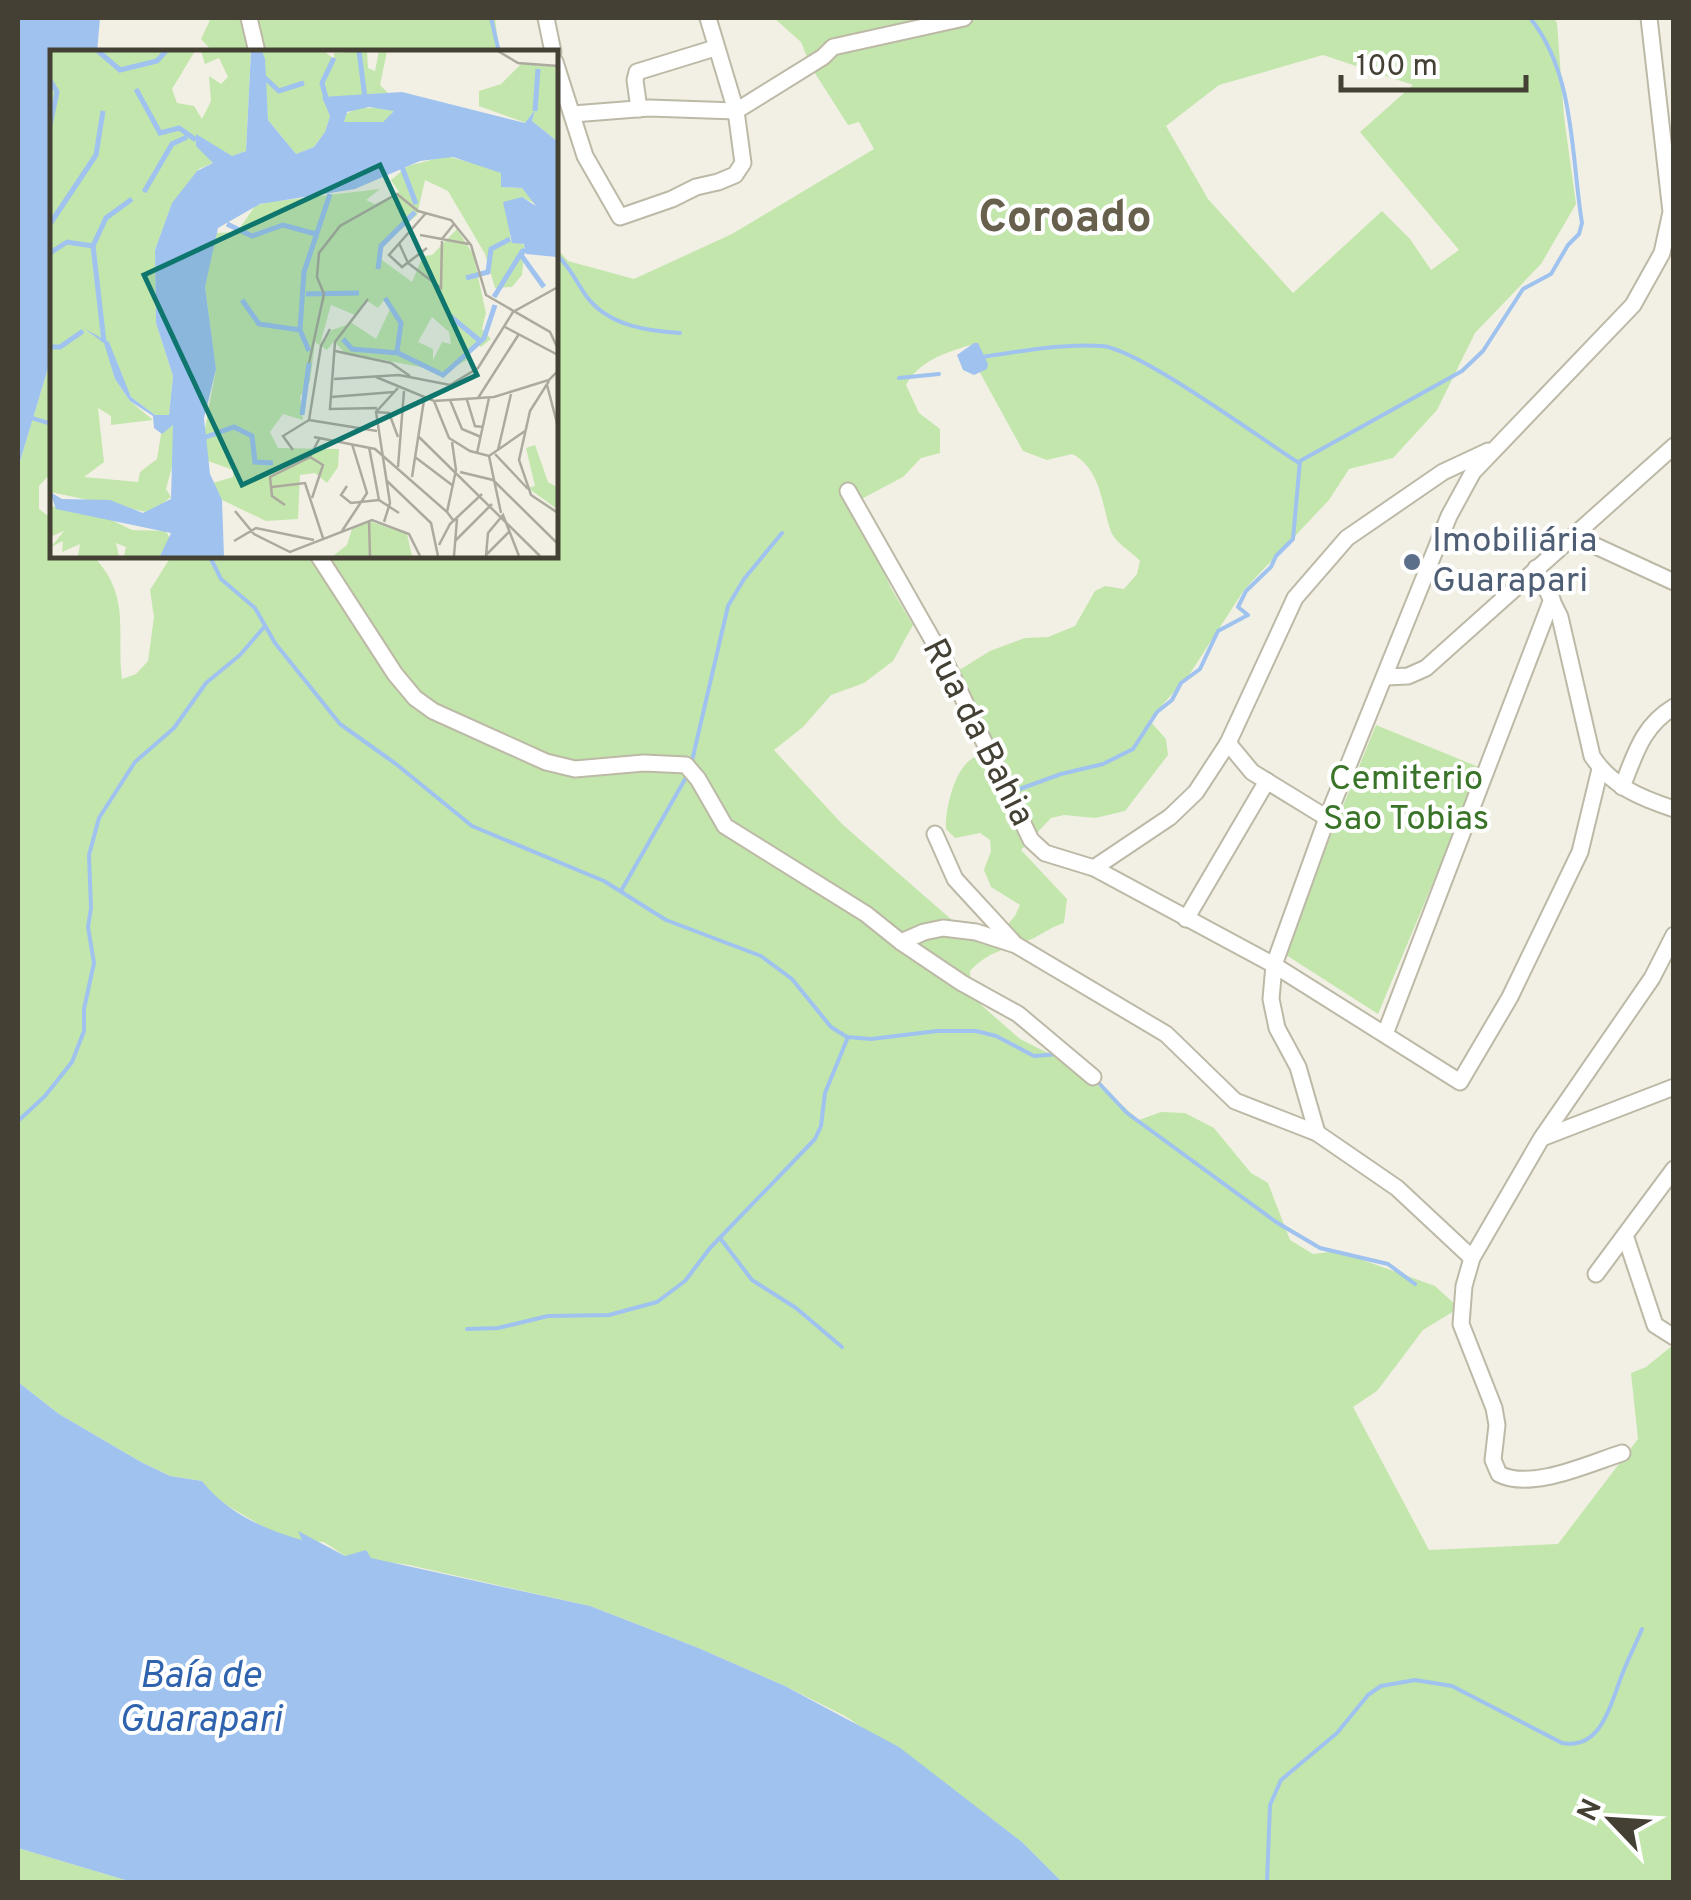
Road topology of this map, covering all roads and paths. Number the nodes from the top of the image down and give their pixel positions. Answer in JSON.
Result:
{"nodes":[{"id":1,"x":249,"y":18,"type":"edge"},
{"id":2,"x":546,"y":18,"type":"edge"},
{"id":3,"x":708,"y":18,"type":"edge"},
{"id":4,"x":964,"y":18,"type":"edge"},
{"id":5,"x":1649,"y":18,"type":"edge"},
{"id":6,"x":715,"y":48,"type":"junction"},
{"id":7,"x":257,"y":50,"type":"edge"},
{"id":8,"x":553,"y":50,"type":"edge"},
{"id":9,"x":558,"y":71,"type":"edge"},
{"id":10,"x":638,"y":109,"type":"junction"},
{"id":11,"x":736,"y":111,"type":"junction"},
{"id":12,"x":573,"y":114,"type":"junction"},
{"id":13,"x":1674,"y":446,"type":"edge"},
{"id":14,"x":1496,"y":448,"type":"junction"},
{"id":15,"x":848,"y":491,"type":"dead end"},
{"id":16,"x":1574,"y":536,"type":"junction"},
{"id":17,"x":320,"y":558,"type":"edge"},
{"id":18,"x":1536,"y":568,"type":"junction"},
{"id":19,"x":1674,"y":582,"type":"edge"},
{"id":20,"x":1552,"y":600,"type":"junction"},
{"id":21,"x":1386,"y":677,"type":"junction"},
{"id":22,"x":1674,"y":707,"type":"edge"},
{"id":23,"x":1228,"y":743,"type":"junction"},
{"id":24,"x":1600,"y":769,"type":"junction"},
{"id":25,"x":1267,"y":781,"type":"junction"},
{"id":26,"x":1622,"y":788,"type":"junction"},
{"id":27,"x":1674,"y":809,"type":"edge"},
{"id":28,"x":1328,"y":818,"type":"junction"},
{"id":29,"x":935,"y":834,"type":"dead end"},
{"id":30,"x":1094,"y":868,"type":"junction"},
{"id":31,"x":1186,"y":919,"type":"junction"},
{"id":32,"x":1674,"y":934,"type":"edge"},
{"id":33,"x":901,"y":942,"type":"junction"},
{"id":34,"x":1016,"y":945,"type":"junction"},
{"id":35,"x":1274,"y":965,"type":"junction"},
{"id":36,"x":1384,"y":1034,"type":"junction"},
{"id":37,"x":1092,"y":1077,"type":"dead end"},
{"id":38,"x":1674,"y":1087,"type":"edge"},
{"id":39,"x":1317,"y":1133,"type":"junction"},
{"id":40,"x":1542,"y":1138,"type":"junction"},
{"id":41,"x":1674,"y":1169,"type":"edge"},
{"id":42,"x":1625,"y":1236,"type":"junction"},
{"id":43,"x":1472,"y":1258,"type":"junction"},
{"id":44,"x":1596,"y":1274,"type":"dead end"},
{"id":45,"x":1674,"y":1337,"type":"edge"},
{"id":46,"x":1622,"y":1452,"type":"dead end"}],
"edges":[{"from":1,"to":7,"type":"street"},
{"from":2,"to":8,"type":"street"},
{"from":3,"to":6,"type":"street"},
{"from":4,"to":11,"type":"street"},
{"from":5,"to":14,"type":"street"},
{"from":6,"to":10,"type":"street"},
{"from":6,"to":11,"type":"street"},
{"from":9,"to":12,"type":"street"},
{"from":10,"to":11,"type":"street"},
{"from":10,"to":12,"type":"street"},
{"from":11,"to":12,"type":"street"},
{"from":13,"to":16,"type":"street"},
{"from":14,"to":21,"type":"street"},
{"from":14,"to":23,"type":"street"},
{"from":15,"to":30,"type":"street","name":"Rua da Bahia"},
{"from":16,"to":18,"type":"street"},
{"from":16,"to":19,"type":"street"},
{"from":17,"to":33,"type":"street"},
{"from":18,"to":20,"type":"street"},
{"from":18,"to":21,"type":"street"},
{"from":20,"to":24,"type":"street"},
{"from":20,"to":36,"type":"street"},
{"from":21,"to":28,"type":"street"},
{"from":22,"to":26,"type":"street"},
{"from":23,"to":25,"type":"street"},
{"from":23,"to":30,"type":"street"},
{"from":24,"to":26,"type":"street"},
{"from":24,"to":36,"type":"street","name":"Rua da Bahia"},
{"from":25,"to":28,"type":"street"},
{"from":25,"to":31,"type":"street"},
{"from":26,"to":27,"type":"street"},
{"from":28,"to":35,"type":"street"},
{"from":29,"to":34,"type":"street"},
{"from":30,"to":31,"type":"street","name":"Rua da Bahia"},
{"from":31,"to":35,"type":"street","name":"Rua da Bahia"},
{"from":32,"to":40,"type":"street"},
{"from":33,"to":34,"type":"street"},
{"from":33,"to":37,"type":"street"},
{"from":34,"to":39,"type":"street"},
{"from":35,"to":36,"type":"street","name":"Rua da Bahia"},
{"from":35,"to":39,"type":"street"},
{"from":38,"to":40,"type":"street"},
{"from":39,"to":43,"type":"street"},
{"from":40,"to":43,"type":"street"},
{"from":41,"to":42,"type":"street"},
{"from":42,"to":44,"type":"street"},
{"from":42,"to":45,"type":"street"},
{"from":43,"to":46,"type":"street"}]}
